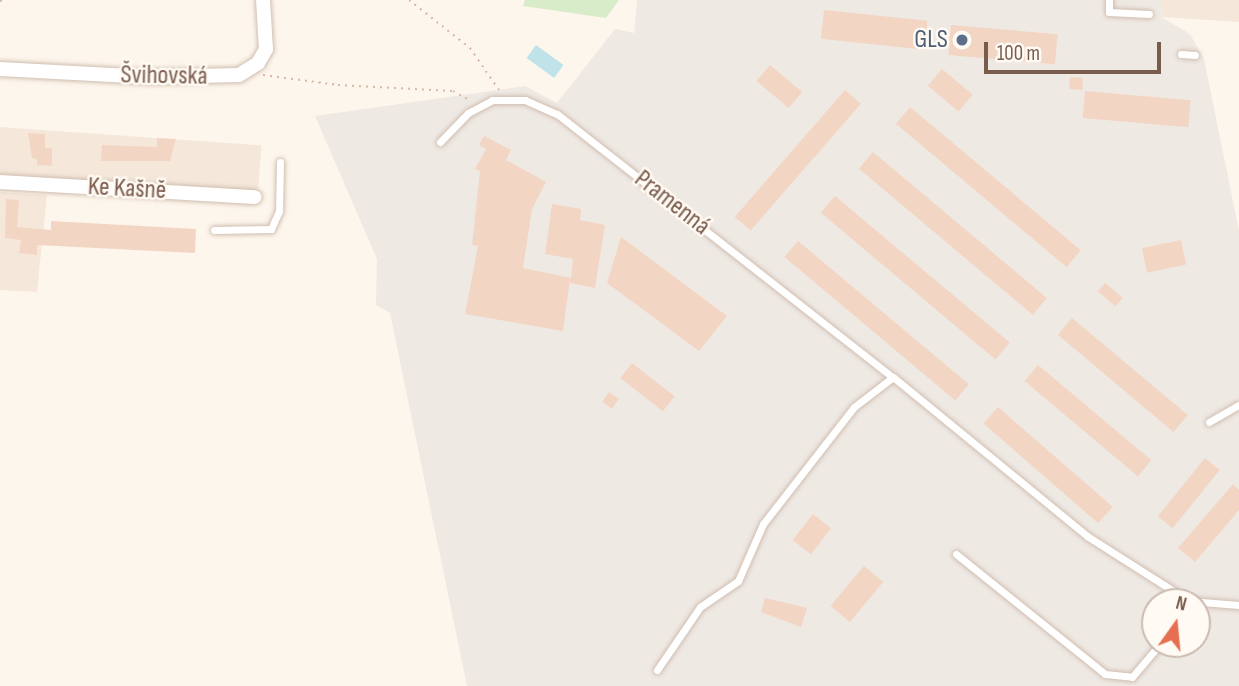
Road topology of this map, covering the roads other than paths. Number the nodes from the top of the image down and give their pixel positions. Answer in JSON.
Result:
{"nodes":[{"id":1,"x":263,"y":0,"type":"edge"},
{"id":2,"x":1109,"y":0,"type":"edge"},
{"id":3,"x":1149,"y":14,"type":"dead end"},
{"id":4,"x":1181,"y":54,"type":"dead end"},
{"id":5,"x":1195,"y":55,"type":"dead end"},
{"id":6,"x":0,"y":69,"type":"edge"},
{"id":7,"x":440,"y":142,"type":"dead end"},
{"id":8,"x":280,"y":162,"type":"dead end"},
{"id":9,"x":0,"y":182,"type":"edge"},
{"id":10,"x":255,"y":197,"type":"dead end"},
{"id":11,"x":214,"y":230,"type":"dead end"},
{"id":12,"x":893,"y":377,"type":"junction"},
{"id":13,"x":1239,"y":405,"type":"edge"},
{"id":14,"x":1209,"y":422,"type":"dead end"},
{"id":15,"x":956,"y":554,"type":"dead end"},
{"id":16,"x":1168,"y":588,"type":"edge"},
{"id":17,"x":1211,"y":603,"type":"edge"},
{"id":18,"x":1239,"y":605,"type":"edge"},
{"id":19,"x":1148,"y":658,"type":"edge"},
{"id":20,"x":657,"y":670,"type":"dead end"}],
"edges":[{"from":1,"to":6,"type":"street","name":"Švihovská"},
{"from":2,"to":3,"type":"lane"},
{"from":4,"to":5,"type":"lane"},
{"from":7,"to":12,"type":"lane","name":"Pramenná"},
{"from":8,"to":11,"type":"lane"},
{"from":9,"to":10,"type":"street","name":"Ke Kašně"},
{"from":12,"to":16,"type":"lane","name":"Pramenná"},
{"from":12,"to":20,"type":"lane"},
{"from":13,"to":14,"type":"lane"},
{"from":15,"to":19,"type":"lane"},
{"from":17,"to":18,"type":"lane","name":"Pramenná"}]}
